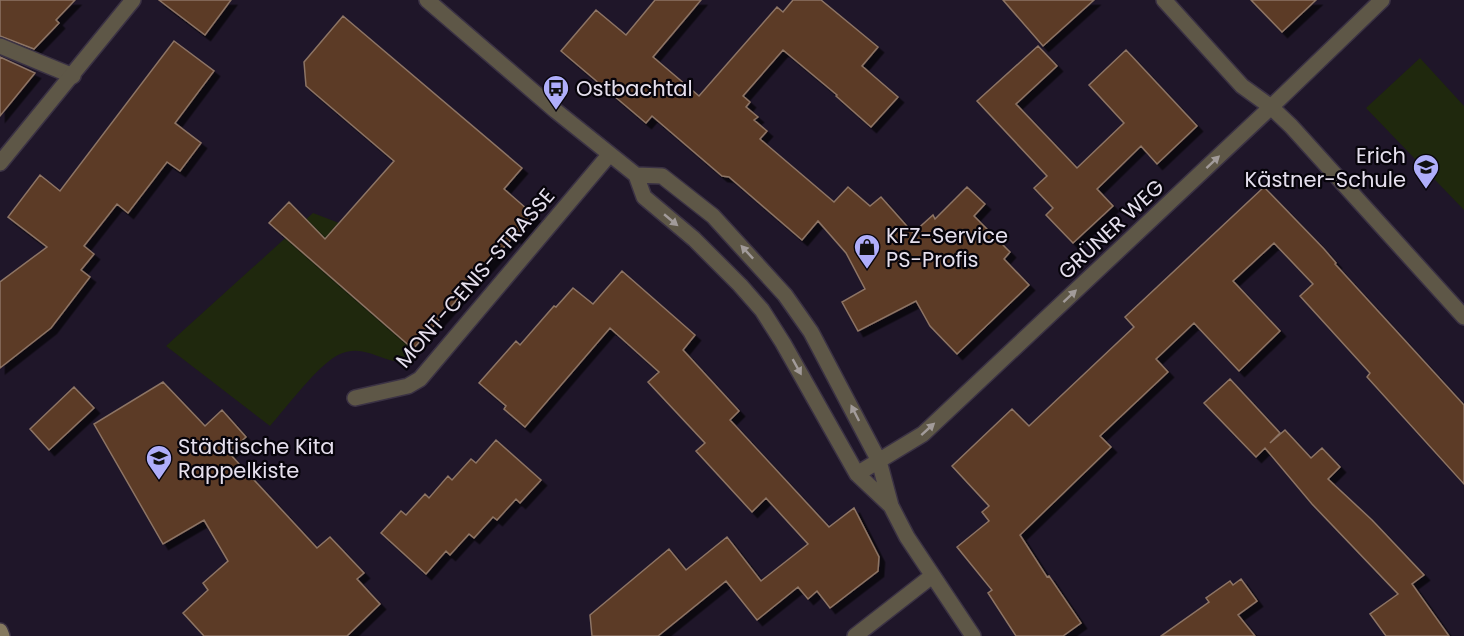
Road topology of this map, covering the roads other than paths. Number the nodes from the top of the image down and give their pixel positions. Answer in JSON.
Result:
{"nodes":[{"id":1,"x":133,"y":0,"type":"edge"},
{"id":2,"x":428,"y":0,"type":"edge"},
{"id":3,"x":1164,"y":0,"type":"edge"},
{"id":4,"x":1382,"y":0,"type":"edge"},
{"id":5,"x":0,"y":46,"type":"edge"},
{"id":6,"x":72,"y":76,"type":"junction"},
{"id":7,"x":1271,"y":107,"type":"junction"},
{"id":8,"x":609,"y":155,"type":"junction"},
{"id":9,"x":0,"y":164,"type":"edge"},
{"id":10,"x":636,"y":176,"type":"junction"},
{"id":11,"x":1464,"y":317,"type":"edge"},
{"id":12,"x":355,"y":398,"type":"dead end"},
{"id":13,"x":879,"y":460,"type":"junction"},
{"id":14,"x":857,"y":474,"type":"junction"},
{"id":15,"x":891,"y":506,"type":"junction"},
{"id":16,"x":932,"y":576,"type":"junction"},
{"id":17,"x":0,"y":631,"type":"edge"},
{"id":18,"x":2,"y":636,"type":"edge"},
{"id":19,"x":855,"y":636,"type":"edge"},
{"id":20,"x":973,"y":636,"type":"edge"}],
"edges":[{"from":1,"to":6,"type":"street"},
{"from":2,"to":8,"type":"street"},
{"from":3,"to":7,"type":"street"},
{"from":4,"to":7,"type":"street","name":"GRÜNER WEG"},
{"from":5,"to":6,"type":"street"},
{"from":6,"to":9,"type":"street"},
{"from":7,"to":11,"type":"street"},
{"from":13,"to":7,"type":"street","name":"GRÜNER WEG","one_way":true},
{"from":8,"to":10,"type":"street"},
{"from":8,"to":12,"type":"street","name":"MONT-CENIS-STRASSE"},
{"from":13,"to":10,"type":"street","one_way":true},
{"from":10,"to":14,"type":"street","one_way":true},
{"from":13,"to":14,"type":"street","name":"GRÜNER WEG"},
{"from":13,"to":15,"type":"street"},
{"from":14,"to":15,"type":"street"},
{"from":15,"to":16,"type":"street"},
{"from":16,"to":19,"type":"street"},
{"from":16,"to":20,"type":"street"},
{"from":17,"to":18,"type":"main road"}]}
